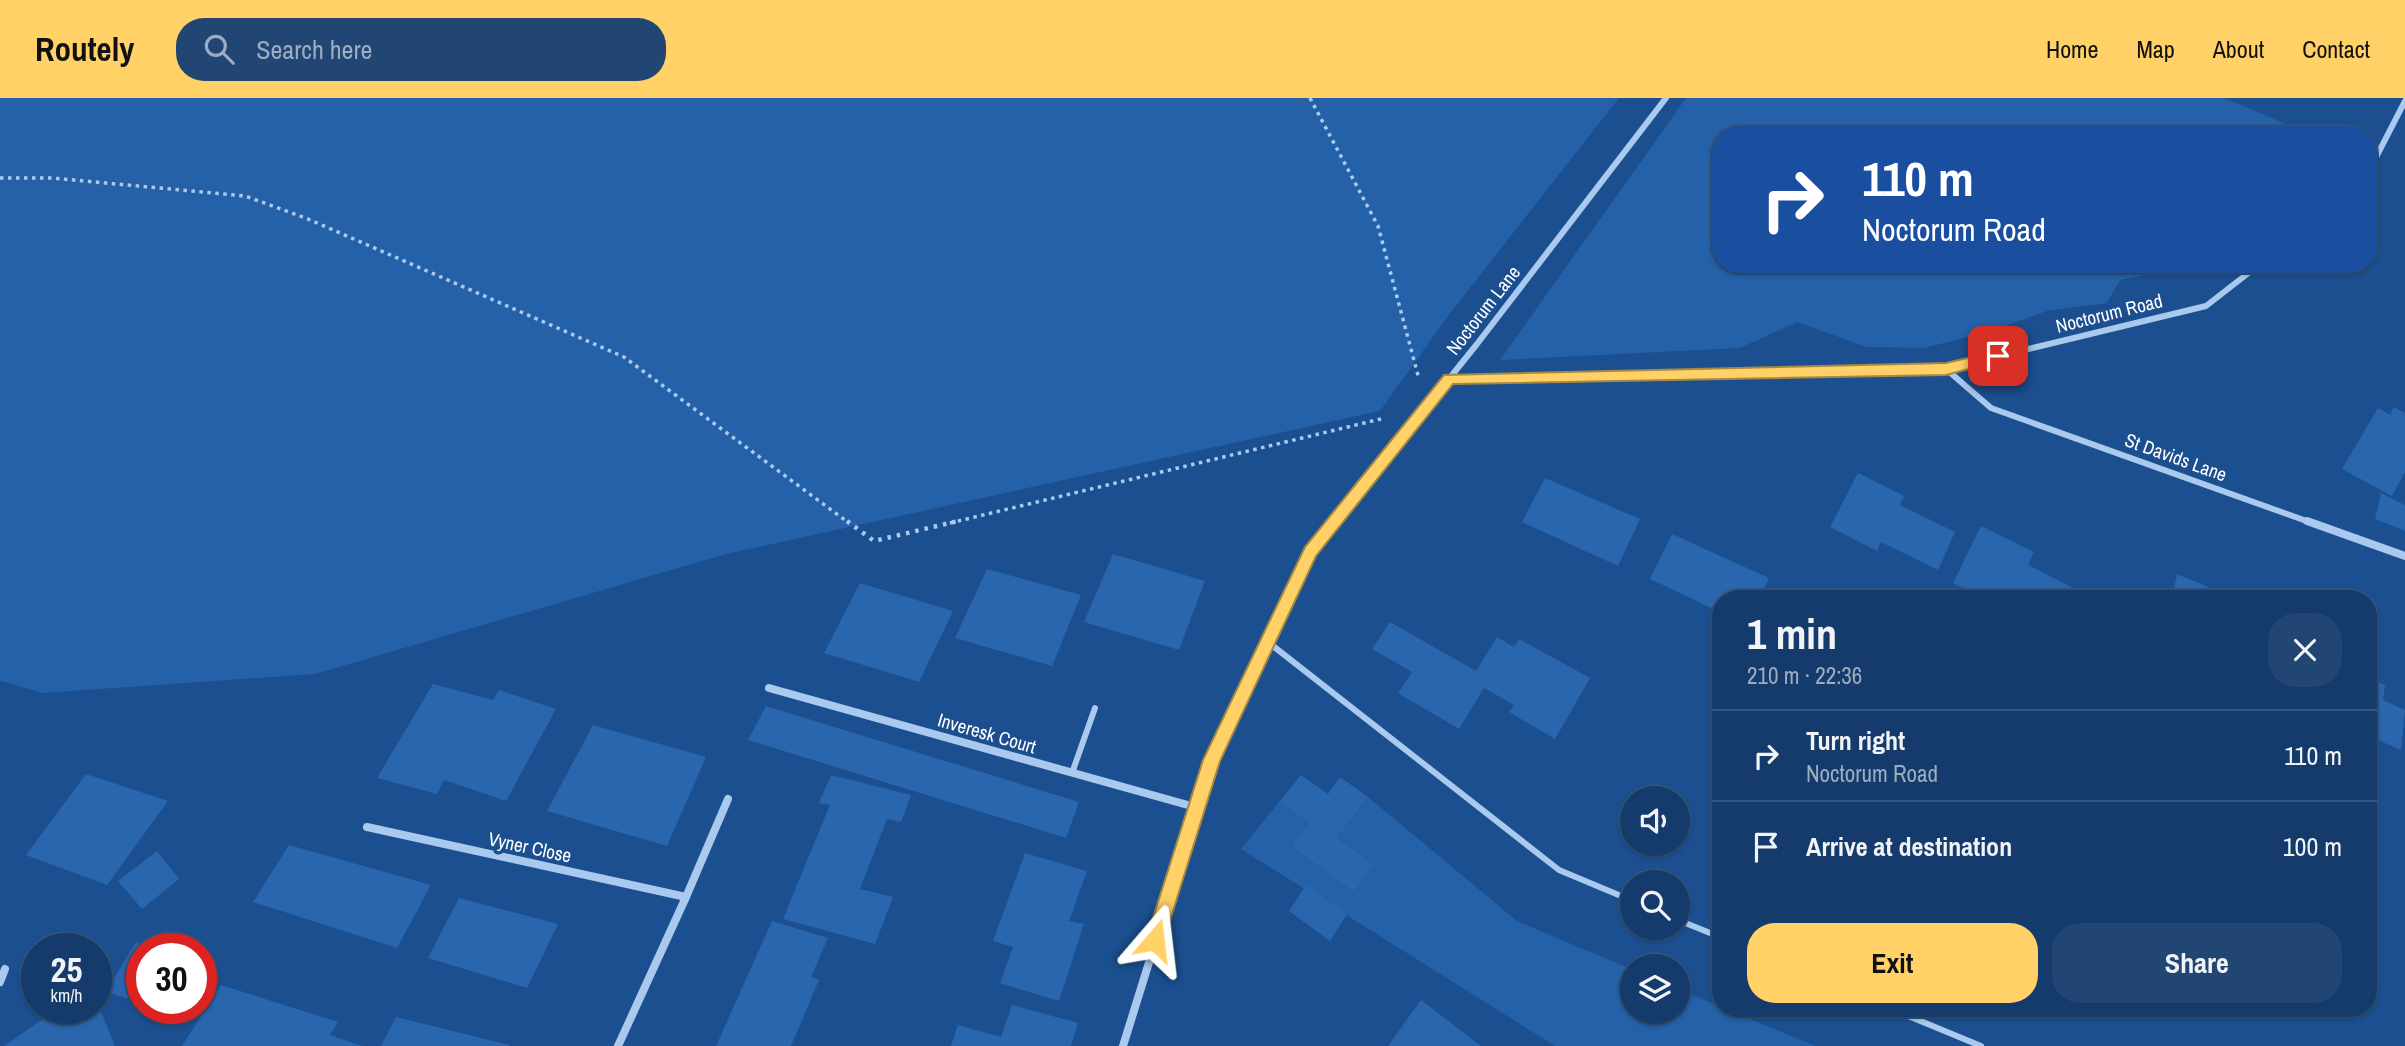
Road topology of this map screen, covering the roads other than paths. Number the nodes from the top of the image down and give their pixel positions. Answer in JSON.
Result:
{"nodes":[{"id":1,"x":1666,"y":98,"type":"edge"},
{"id":2,"x":2405,"y":101,"type":"edge"},
{"id":3,"x":2402,"y":113,"type":"edge"},
{"id":4,"x":2377,"y":157,"type":"edge"},
{"id":5,"x":2248,"y":273,"type":"edge"},
{"id":6,"x":1946,"y":369,"type":"junction"},
{"id":7,"x":1449,"y":379,"type":"junction"},
{"id":8,"x":2405,"y":556,"type":"edge"},
{"id":9,"x":1268,"y":642,"type":"junction"},
{"id":10,"x":769,"y":688,"type":"dead end"},
{"id":11,"x":1095,"y":708,"type":"dead end"},
{"id":12,"x":1072,"y":773,"type":"junction"},
{"id":13,"x":728,"y":799,"type":"dead end"},
{"id":14,"x":1195,"y":807,"type":"junction"},
{"id":15,"x":367,"y":827,"type":"dead end"},
{"id":16,"x":1620,"y":896,"type":"edge"},
{"id":17,"x":686,"y":897,"type":"junction"},
{"id":18,"x":1690,"y":925,"type":"edge"},
{"id":19,"x":1712,"y":934,"type":"edge"},
{"id":20,"x":5,"y":969,"type":"dead end"},
{"id":21,"x":0,"y":982,"type":"edge"},
{"id":22,"x":1911,"y":1017,"type":"edge"},
{"id":23,"x":618,"y":1046,"type":"edge"},
{"id":24,"x":1123,"y":1046,"type":"edge"},
{"id":25,"x":1980,"y":1046,"type":"edge"}],
"edges":[{"from":1,"to":7,"type":"street","name":"Noctorum Lane"},
{"from":2,"to":3,"type":"street"},
{"from":3,"to":4,"type":"street"},
{"from":5,"to":6,"type":"street","name":"Noctorum Road"},
{"from":6,"to":7,"type":"street","name":"Noctorum Road"},
{"from":6,"to":8,"type":"street","name":"St Davids Lane"},
{"from":7,"to":9,"type":"street","name":"Noctorum Lane"},
{"from":9,"to":14,"type":"street","name":"Noctorum Lane"},
{"from":9,"to":16,"type":"lane"},
{"from":10,"to":12,"type":"street","name":"Inveresk Court"},
{"from":11,"to":12,"type":"lane"},
{"from":12,"to":14,"type":"street","name":"Inveresk Court"},
{"from":13,"to":17,"type":"street"},
{"from":14,"to":24,"type":"street","name":"Noctorum Lane"},
{"from":15,"to":17,"type":"street","name":"Vyner Close"},
{"from":17,"to":23,"type":"street"},
{"from":18,"to":19,"type":"lane"},
{"from":20,"to":21,"type":"street"},
{"from":22,"to":25,"type":"lane"}]}
